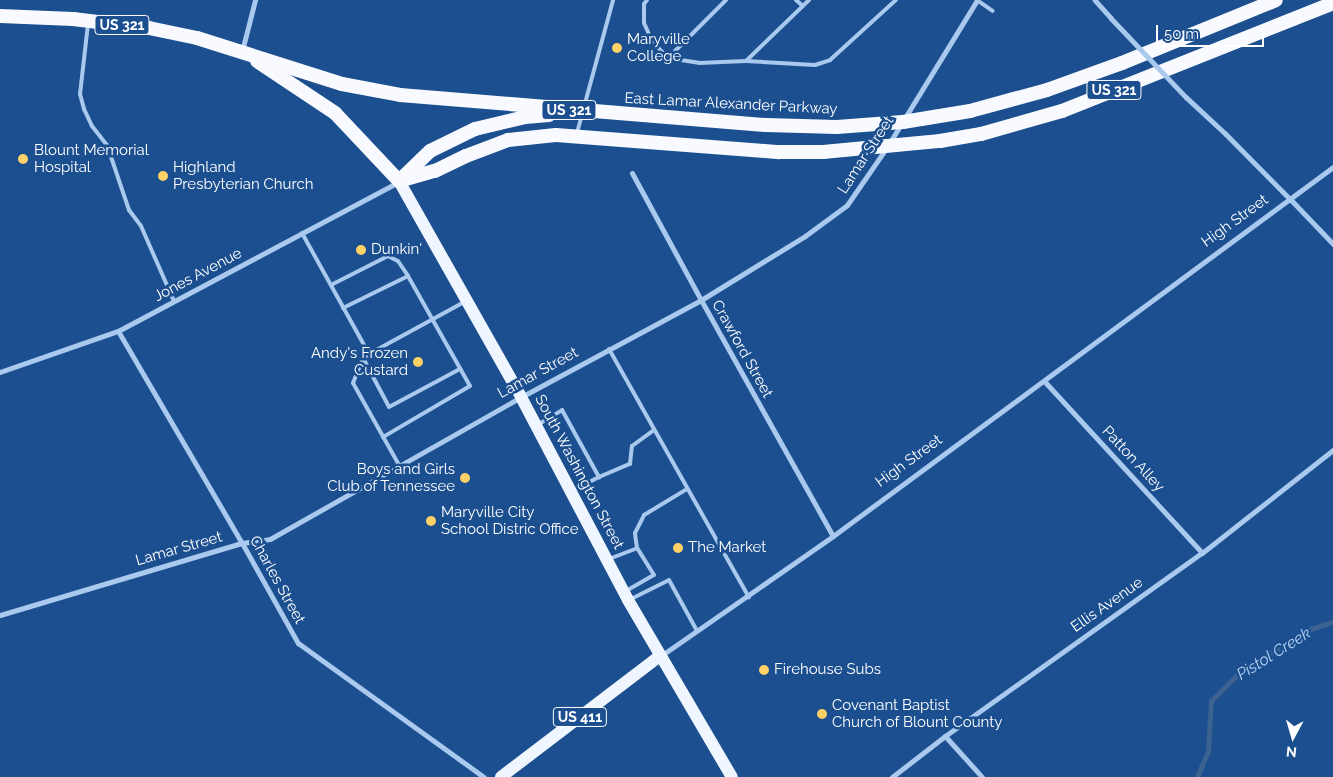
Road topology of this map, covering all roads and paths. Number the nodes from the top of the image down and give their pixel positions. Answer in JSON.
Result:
{"nodes":[{"id":1,"x":255,"y":0,"type":"edge"},
{"id":2,"x":613,"y":0,"type":"edge"},
{"id":3,"x":647,"y":0,"type":"edge"},
{"id":4,"x":726,"y":0,"type":"edge"},
{"id":5,"x":796,"y":0,"type":"edge"},
{"id":6,"x":809,"y":0,"type":"edge"},
{"id":7,"x":896,"y":0,"type":"edge"},
{"id":8,"x":977,"y":0,"type":"edge"},
{"id":9,"x":1095,"y":0,"type":"edge"},
{"id":10,"x":1276,"y":0,"type":"edge"},
{"id":11,"x":1333,"y":3,"type":"edge"},
{"id":12,"x":802,"y":6,"type":"junction"},
{"id":13,"x":993,"y":11,"type":"dead end"},
{"id":14,"x":0,"y":16,"type":"edge"},
{"id":15,"x":88,"y":21,"type":"junction"},
{"id":16,"x":242,"y":51,"type":"junction"},
{"id":17,"x":668,"y":58,"type":"junction"},
{"id":18,"x":746,"y":60,"type":"junction"},
{"id":19,"x":583,"y":111,"type":"junction"},
{"id":20,"x":903,"y":122,"type":"junction"},
{"id":21,"x":576,"y":136,"type":"junction"},
{"id":22,"x":887,"y":147,"type":"junction"},
{"id":23,"x":1333,"y":167,"type":"edge"},
{"id":24,"x":632,"y":173,"type":"dead end"},
{"id":25,"x":399,"y":181,"type":"junction"},
{"id":26,"x":1291,"y":200,"type":"junction"},
{"id":27,"x":302,"y":233,"type":"junction"},
{"id":28,"x":1333,"y":244,"type":"edge"},
{"id":29,"x":408,"y":276,"type":"junction"},
{"id":30,"x":331,"y":285,"type":"junction"},
{"id":31,"x":466,"y":300,"type":"junction"},
{"id":32,"x":700,"y":300,"type":"junction"},
{"id":33,"x":174,"y":301,"type":"junction"},
{"id":34,"x":343,"y":308,"type":"junction"},
{"id":35,"x":432,"y":320,"type":"junction"},
{"id":36,"x":118,"y":331,"type":"junction"},
{"id":37,"x":609,"y":349,"type":"junction"},
{"id":38,"x":369,"y":354,"type":"junction"},
{"id":39,"x":363,"y":358,"type":"junction"},
{"id":40,"x":460,"y":369,"type":"junction"},
{"id":41,"x":0,"y":372,"type":"edge"},
{"id":42,"x":1045,"y":382,"type":"junction"},
{"id":43,"x":521,"y":397,"type":"junction"},
{"id":44,"x":536,"y":426,"type":"junction"},
{"id":45,"x":654,"y":430,"type":"junction"},
{"id":46,"x":383,"y":437,"type":"junction"},
{"id":47,"x":1333,"y":450,"type":"edge"},
{"id":48,"x":399,"y":466,"type":"junction"},
{"id":49,"x":598,"y":477,"type":"junction"},
{"id":50,"x":687,"y":489,"type":"junction"},
{"id":51,"x":570,"y":492,"type":"junction"},
{"id":52,"x":833,"y":536,"type":"junction"},
{"id":53,"x":242,"y":543,"type":"junction"},
{"id":54,"x":637,"y":548,"type":"junction"},
{"id":55,"x":1202,"y":553,"type":"junction"},
{"id":56,"x":607,"y":560,"type":"junction"},
{"id":57,"x":627,"y":596,"type":"junction"},
{"id":58,"x":749,"y":597,"type":"junction"},
{"id":59,"x":0,"y":615,"type":"edge"},
{"id":60,"x":697,"y":631,"type":"junction"},
{"id":61,"x":660,"y":656,"type":"junction"},
{"id":62,"x":945,"y":736,"type":"junction"},
{"id":63,"x":484,"y":777,"type":"edge"},
{"id":64,"x":501,"y":777,"type":"edge"},
{"id":65,"x":732,"y":777,"type":"edge"},
{"id":66,"x":892,"y":777,"type":"edge"},
{"id":67,"x":982,"y":777,"type":"edge"}],
"edges":[{"from":1,"to":16,"type":"street"},
{"from":2,"to":19,"type":"lane"},
{"from":3,"to":17,"type":"lane"},
{"from":4,"to":17,"type":"lane"},
{"from":5,"to":12,"type":"lane"},
{"from":6,"to":12,"type":"lane"},
{"from":7,"to":18,"type":"lane"},
{"from":8,"to":13,"type":"lane"},
{"from":8,"to":20,"type":"street","name":"Lamar Street"},
{"from":9,"to":26,"type":"street","bridge":true},
{"from":10,"to":20,"type":"highway","name":"East Lamar Alexander Parkway","number":"US 321"},
{"from":11,"to":22,"type":"highway","number":"US 321"},
{"from":12,"to":18,"type":"lane"},
{"from":14,"to":15,"type":"highway","name":"East Lamar Alexander Parkway","number":"US 321"},
{"from":15,"to":16,"type":"highway","name":"East Lamar Alexander Parkway","number":"US 321"},
{"from":15,"to":33,"type":"lane"},
{"from":16,"to":19,"type":"highway","name":"East Lamar Alexander Parkway","number":"US 321"},
{"from":16,"to":25,"type":"highway","name":"East Lamar Alexander Parkway","number":"US 321"},
{"from":17,"to":18,"type":"lane"},
{"from":19,"to":20,"type":"highway","name":"East Lamar Alexander Parkway","number":"US 321"},
{"from":19,"to":21,"type":"lane"},
{"from":19,"to":25,"type":"highway","name":"East Lamar Alexander Parkway"},
{"from":20,"to":22,"type":"street","name":"Lamar Street"},
{"from":21,"to":22,"type":"highway","number":"US 321"},
{"from":21,"to":25,"type":"highway","number":"US 321"},
{"from":22,"to":32,"type":"street","name":"Lamar Street"},
{"from":23,"to":26,"type":"street","name":"High Street"},
{"from":24,"to":32,"type":"street","name":"Crawford Street"},
{"from":25,"to":27,"type":"street","name":"Jones Avenue"},
{"from":25,"to":31,"type":"main road","name":"South Washington Street"},
{"from":26,"to":28,"type":"street"},
{"from":26,"to":42,"type":"street","name":"High Street"},
{"from":27,"to":30,"type":"lane"},
{"from":27,"to":33,"type":"street","name":"Jones Avenue"},
{"from":29,"to":30,"type":"lane"},
{"from":29,"to":34,"type":"lane"},
{"from":29,"to":35,"type":"lane"},
{"from":30,"to":34,"type":"lane"},
{"from":31,"to":35,"type":"lane"},
{"from":31,"to":43,"type":"main road","name":"South Washington Street"},
{"from":32,"to":37,"type":"street","name":"Lamar Street"},
{"from":32,"to":52,"type":"street","name":"Crawford Street"},
{"from":33,"to":36,"type":"street","name":"Jones Avenue"},
{"from":34,"to":38,"type":"lane"},
{"from":35,"to":38,"type":"lane"},
{"from":35,"to":40,"type":"lane"},
{"from":36,"to":41,"type":"street","name":"Jones Avenue"},
{"from":36,"to":53,"type":"street","name":"Charles Street"},
{"from":37,"to":43,"type":"street","name":"Lamar Street"},
{"from":37,"to":45,"type":"lane"},
{"from":38,"to":39,"type":"lane"},
{"from":39,"to":40,"type":"lane"},
{"from":39,"to":46,"type":"lane"},
{"from":40,"to":46,"type":"lane"},
{"from":42,"to":52,"type":"street","name":"High Street"},
{"from":42,"to":55,"type":"street","name":"Patton Alley"},
{"from":43,"to":44,"type":"main road","name":"South Washington Street"},
{"from":43,"to":48,"type":"street","name":"Lamar Street"},
{"from":44,"to":49,"type":"lane"},
{"from":44,"to":51,"type":"main road","name":"South Washington Street"},
{"from":45,"to":49,"type":"lane"},
{"from":45,"to":50,"type":"lane"},
{"from":46,"to":48,"type":"lane"},
{"from":47,"to":55,"type":"street","name":"Ellis Avenue"},
{"from":48,"to":53,"type":"street","name":"Lamar Street"},
{"from":49,"to":51,"type":"lane"},
{"from":50,"to":54,"type":"lane"},
{"from":50,"to":58,"type":"lane"},
{"from":51,"to":56,"type":"main road","name":"South Washington Street"},
{"from":52,"to":58,"type":"street","name":"High Street"},
{"from":53,"to":59,"type":"street","name":"Lamar Street"},
{"from":53,"to":63,"type":"street","name":"Charles Street"},
{"from":54,"to":56,"type":"lane"},
{"from":54,"to":57,"type":"lane"},
{"from":55,"to":62,"type":"street","name":"Ellis Avenue"},
{"from":56,"to":57,"type":"main road","name":"South Washington Street"},
{"from":57,"to":60,"type":"lane"},
{"from":57,"to":61,"type":"main road","name":"South Washington Street"},
{"from":58,"to":60,"type":"street","name":"High Street"},
{"from":60,"to":61,"type":"street","name":"High Street"},
{"from":61,"to":64,"type":"main road","name":"High Street","number":"US 411"},
{"from":61,"to":65,"type":"main road","name":"South Washington Street"},
{"from":62,"to":66,"type":"street","name":"Ellis Avenue"},
{"from":62,"to":67,"type":"street"}]}
